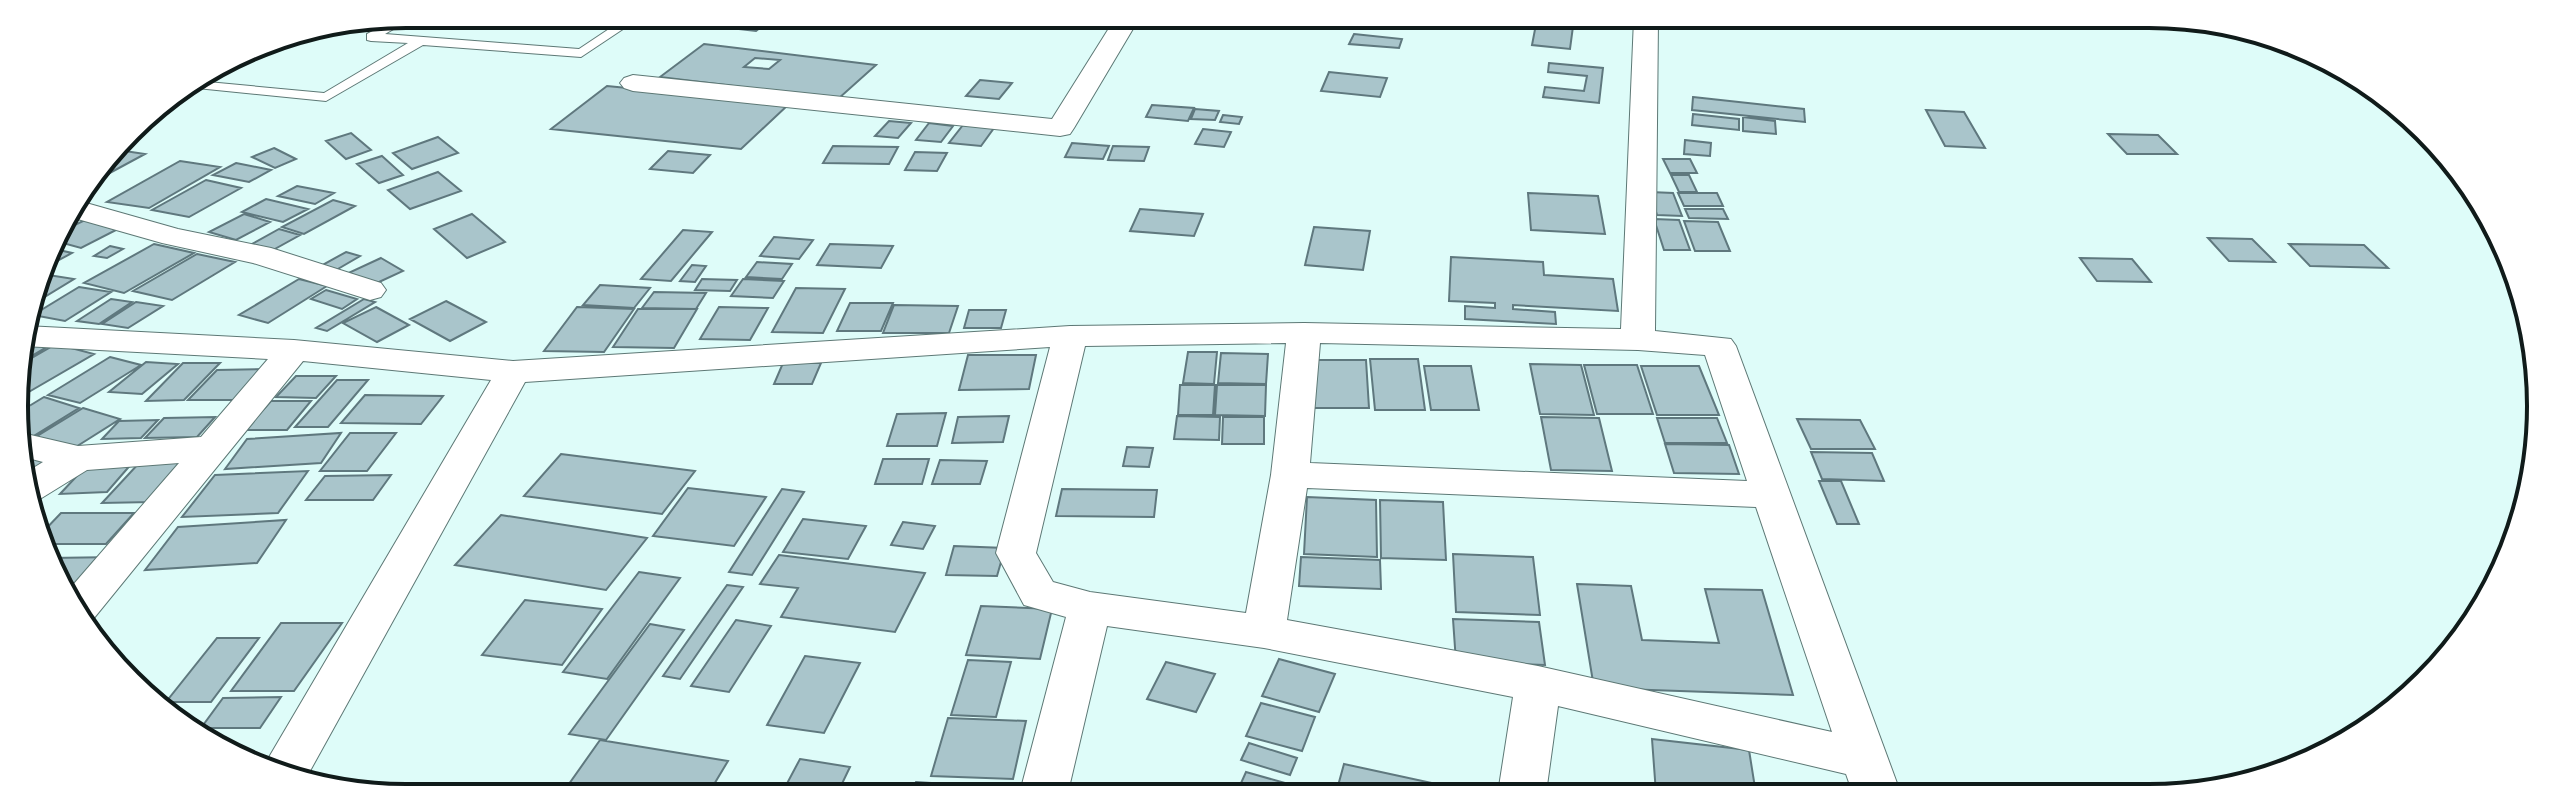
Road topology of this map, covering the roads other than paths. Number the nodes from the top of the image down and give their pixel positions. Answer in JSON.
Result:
{"nodes":[{"id":1,"x":618,"y":28,"type":"edge"},
{"id":2,"x":1121,"y":28,"type":"edge"},
{"id":3,"x":1646,"y":28,"type":"edge"},
{"id":4,"x":386,"y":29,"type":"edge"},
{"id":5,"x":422,"y":40,"type":"junction"},
{"id":6,"x":633,"y":83,"type":"dead end"},
{"id":7,"x":207,"y":85,"type":"edge"},
{"id":8,"x":83,"y":211,"type":"edge"},
{"id":9,"x":370,"y":290,"type":"dead end"},
{"id":10,"x":1304,"y":333,"type":"junction"},
{"id":11,"x":1070,"y":336,"type":"junction"},
{"id":12,"x":34,"y":337,"type":"edge"},
{"id":13,"x":1638,"y":340,"type":"junction"},
{"id":14,"x":294,"y":350,"type":"junction"},
{"id":15,"x":513,"y":372,"type":"junction"},
{"id":16,"x":30,"y":447,"type":"edge"},
{"id":17,"x":214,"y":448,"type":"junction"},
{"id":18,"x":78,"y":458,"type":"junction"},
{"id":19,"x":1290,"y":475,"type":"junction"},
{"id":20,"x":36,"y":484,"type":"edge"},
{"id":21,"x":1773,"y":495,"type":"junction"},
{"id":22,"x":83,"y":602,"type":"edge"},
{"id":23,"x":1090,"y":608,"type":"junction"},
{"id":24,"x":1264,"y":632,"type":"junction"},
{"id":25,"x":1538,"y":684,"type":"junction"},
{"id":26,"x":289,"y":765,"type":"edge"},
{"id":27,"x":1872,"y":777,"type":"edge"},
{"id":28,"x":1046,"y":784,"type":"edge"},
{"id":29,"x":1523,"y":784,"type":"edge"}],
"edges":[{"from":1,"to":5,"type":"lane"},
{"from":2,"to":6,"type":"street"},
{"from":3,"to":13,"type":"street"},
{"from":4,"to":5,"type":"lane"},
{"from":5,"to":7,"type":"lane"},
{"from":8,"to":9,"type":"street"},
{"from":10,"to":11,"type":"street"},
{"from":10,"to":13,"type":"street"},
{"from":10,"to":19,"type":"street"},
{"from":11,"to":15,"type":"street"},
{"from":11,"to":23,"type":"street"},
{"from":12,"to":14,"type":"street"},
{"from":13,"to":21,"type":"street"},
{"from":14,"to":15,"type":"street"},
{"from":14,"to":17,"type":"street"},
{"from":15,"to":26,"type":"street"},
{"from":16,"to":18,"type":"street"},
{"from":17,"to":18,"type":"street"},
{"from":17,"to":22,"type":"street"},
{"from":18,"to":20,"type":"street"},
{"from":19,"to":21,"type":"street"},
{"from":19,"to":24,"type":"street"},
{"from":21,"to":27,"type":"street"},
{"from":23,"to":24,"type":"street"},
{"from":23,"to":28,"type":"street"},
{"from":24,"to":25,"type":"street"},
{"from":25,"to":27,"type":"street"},
{"from":25,"to":29,"type":"street"}]}
